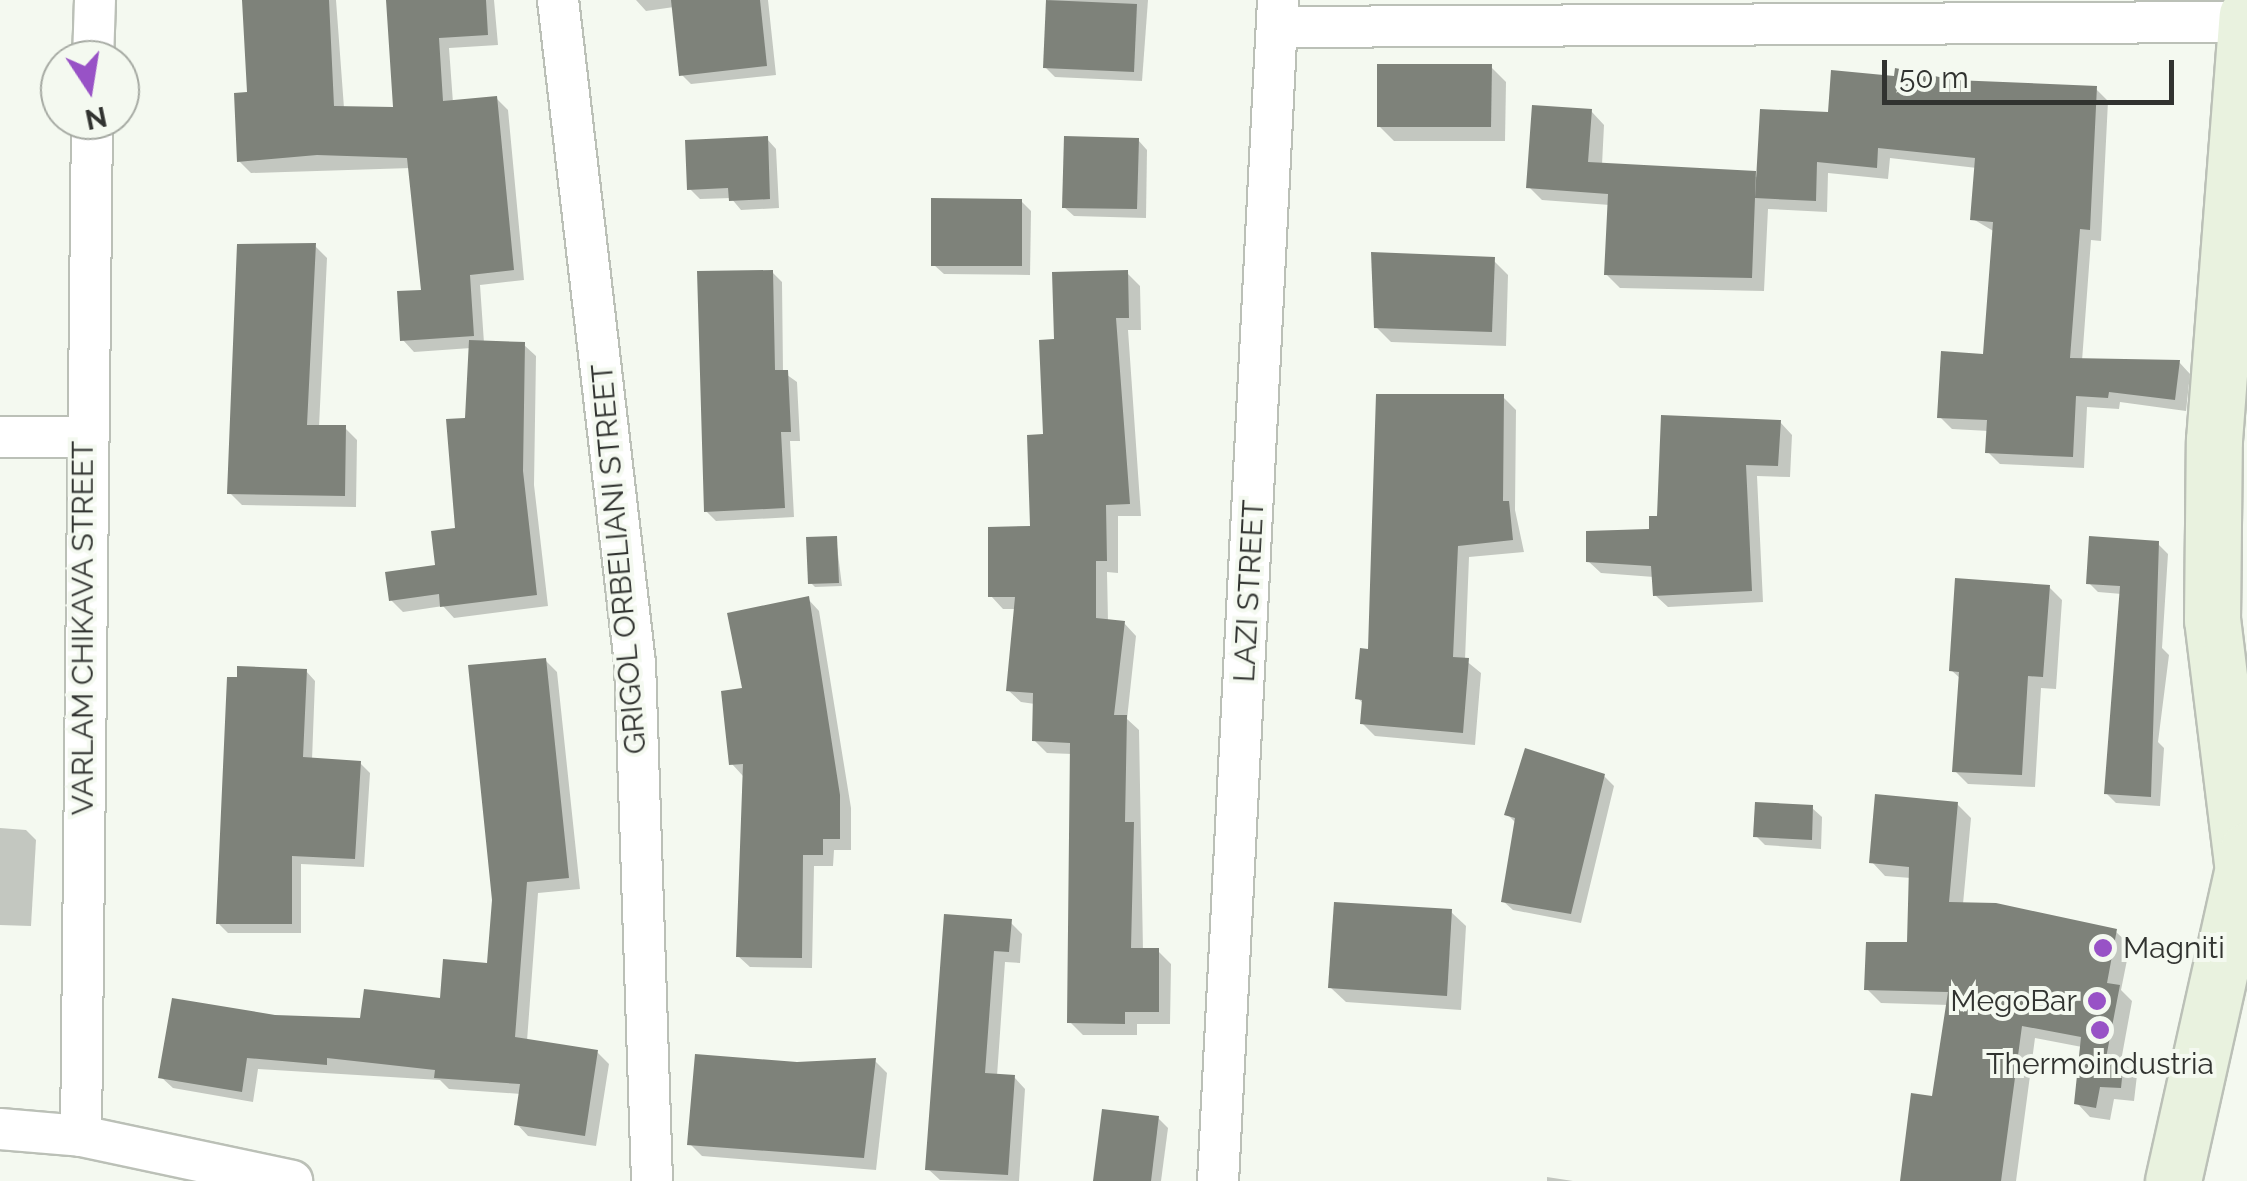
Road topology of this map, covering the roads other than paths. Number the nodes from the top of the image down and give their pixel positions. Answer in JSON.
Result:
{"nodes":[{"id":1,"x":95,"y":0,"type":"edge"},
{"id":2,"x":558,"y":0,"type":"edge"},
{"id":3,"x":1278,"y":14,"type":"edge"},
{"id":4,"x":2247,"y":19,"type":"edge"},
{"id":5,"x":94,"y":40,"type":"edge"},
{"id":6,"x":91,"y":140,"type":"edge"},
{"id":7,"x":0,"y":436,"type":"edge"},
{"id":8,"x":83,"y":437,"type":"junction"},
{"id":9,"x":2245,"y":860,"type":"edge"},
{"id":10,"x":0,"y":1129,"type":"edge"},
{"id":11,"x":81,"y":1136,"type":"junction"},
{"id":12,"x":292,"y":1181,"type":"edge"},
{"id":13,"x":652,"y":1181,"type":"edge"},
{"id":14,"x":1218,"y":1181,"type":"edge"},
{"id":15,"x":2173,"y":1181,"type":"edge"}],
"edges":[{"from":1,"to":5,"type":"street"},
{"from":2,"to":13,"type":"street","name":"GRIGOL ORBELIANI STREET"},
{"from":3,"to":4,"type":"street"},
{"from":3,"to":14,"type":"street","name":"LAZI STREET"},
{"from":4,"to":9,"type":"main road"},
{"from":6,"to":8,"type":"street","name":"VARLAM CHIKAVA STREET"},
{"from":7,"to":8,"type":"street"},
{"from":8,"to":11,"type":"street","name":"VARLAM CHIKAVA STREET"},
{"from":9,"to":15,"type":"main road"},
{"from":10,"to":11,"type":"street"},
{"from":11,"to":12,"type":"street"}]}
